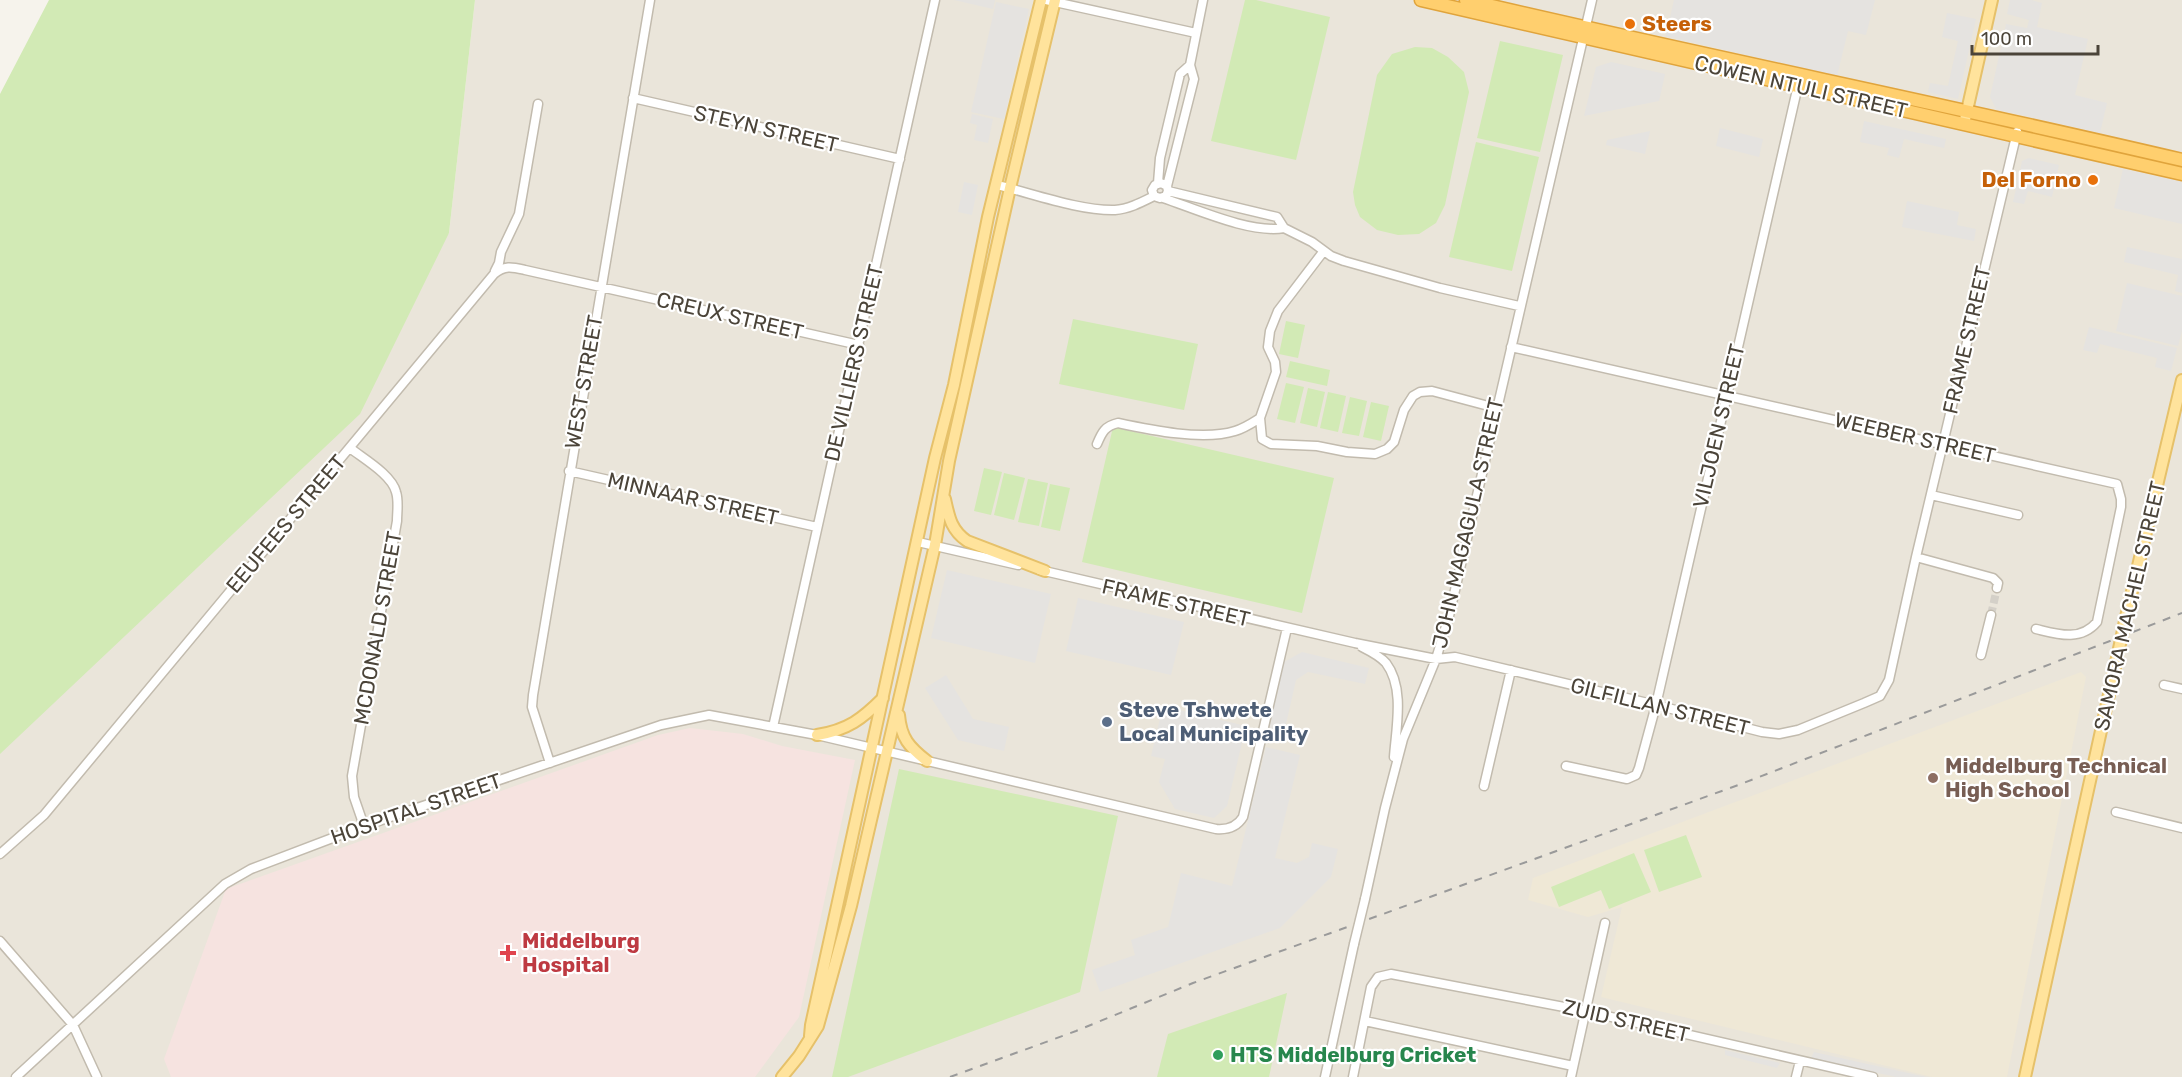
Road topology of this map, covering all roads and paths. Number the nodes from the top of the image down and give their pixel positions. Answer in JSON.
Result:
{"nodes":[{"id":1,"x":650,"y":0,"type":"edge"},
{"id":2,"x":935,"y":0,"type":"edge"},
{"id":3,"x":1041,"y":0,"type":"edge"},
{"id":4,"x":1203,"y":0,"type":"edge"},
{"id":5,"x":1421,"y":0,"type":"edge"},
{"id":6,"x":1466,"y":0,"type":"edge"},
{"id":7,"x":1592,"y":0,"type":"edge"},
{"id":8,"x":1992,"y":0,"type":"edge"},
{"id":9,"x":1052,"y":1,"type":"edge"},
{"id":10,"x":1196,"y":33,"type":"junction"},
{"id":11,"x":1585,"y":33,"type":"junction"},
{"id":12,"x":1190,"y":65,"type":"junction"},
{"id":13,"x":1799,"y":81,"type":"junction"},
{"id":14,"x":633,"y":98,"type":"junction"},
{"id":15,"x":538,"y":104,"type":"dead end"},
{"id":16,"x":1965,"y":118,"type":"junction"},
{"id":17,"x":2017,"y":129,"type":"junction"},
{"id":18,"x":1167,"y":133,"type":"junction"},
{"id":19,"x":1180,"y":136,"type":"junction"},
{"id":20,"x":900,"y":159,"type":"junction"},
{"id":21,"x":2182,"y":160,"type":"edge"},
{"id":22,"x":2182,"y":174,"type":"edge"},
{"id":23,"x":1158,"y":183,"type":"junction"},
{"id":24,"x":997,"y":185,"type":"junction"},
{"id":25,"x":1010,"y":188,"type":"junction"},
{"id":26,"x":1163,"y":193,"type":"junction"},
{"id":27,"x":1284,"y":228,"type":"junction"},
{"id":28,"x":1323,"y":252,"type":"junction"},
{"id":29,"x":494,"y":274,"type":"junction"},
{"id":30,"x":600,"y":287,"type":"junction"},
{"id":31,"x":1519,"y":306,"type":"junction"},
{"id":32,"x":965,"y":330,"type":"junction"},
{"id":33,"x":978,"y":333,"type":"junction"},
{"id":34,"x":859,"y":345,"type":"junction"},
{"id":35,"x":1511,"y":347,"type":"junction"},
{"id":36,"x":2182,"y":380,"type":"edge"},
{"id":37,"x":1726,"y":395,"type":"junction"},
{"id":38,"x":1496,"y":408,"type":"junction"},
{"id":39,"x":1260,"y":418,"type":"junction"},
{"id":40,"x":1097,"y":444,"type":"dead end"},
{"id":41,"x":1943,"y":444,"type":"junction"},
{"id":42,"x":350,"y":448,"type":"junction"},
{"id":43,"x":935,"y":458,"type":"junction"},
{"id":44,"x":949,"y":461,"type":"junction"},
{"id":45,"x":569,"y":471,"type":"junction"},
{"id":46,"x":944,"y":493,"type":"junction"},
{"id":47,"x":1931,"y":495,"type":"junction"},
{"id":48,"x":2018,"y":515,"type":"dead end"},
{"id":49,"x":817,"y":527,"type":"junction"},
{"id":50,"x":918,"y":542,"type":"junction"},
{"id":51,"x":935,"y":545,"type":"junction"},
{"id":52,"x":1916,"y":557,"type":"junction"},
{"id":53,"x":1045,"y":571,"type":"junction"},
{"id":54,"x":1997,"y":588,"type":"dead end"},
{"id":55,"x":1991,"y":615,"type":"tunnel mouth"},
{"id":56,"x":1287,"y":628,"type":"junction"},
{"id":57,"x":2036,"y":629,"type":"dead end"},
{"id":58,"x":1355,"y":643,"type":"junction"},
{"id":59,"x":1980,"y":655,"type":"dead end"},
{"id":60,"x":1436,"y":659,"type":"junction"},
{"id":61,"x":1511,"y":670,"type":"junction"},
{"id":62,"x":2164,"y":685,"type":"dead end"},
{"id":63,"x":2182,"y":689,"type":"edge"},
{"id":64,"x":1880,"y":696,"type":"joint"},
{"id":65,"x":884,"y":697,"type":"junction"},
{"id":66,"x":1656,"y":705,"type":"junction"},
{"id":67,"x":898,"y":706,"type":"junction"},
{"id":68,"x":773,"y":727,"type":"junction"},
{"id":69,"x":817,"y":735,"type":"junction"},
{"id":70,"x":872,"y":749,"type":"junction"},
{"id":71,"x":887,"y":752,"type":"junction"},
{"id":72,"x":927,"y":761,"type":"junction"},
{"id":73,"x":550,"y":763,"type":"junction"},
{"id":74,"x":1566,"y":766,"type":"dead end"},
{"id":75,"x":1393,"y":772,"type":"junction"},
{"id":76,"x":1484,"y":786,"type":"dead end"},
{"id":77,"x":2116,"y":812,"type":"dead end"},
{"id":78,"x":364,"y":826,"type":"junction"},
{"id":79,"x":2182,"y":828,"type":"edge"},
{"id":80,"x":0,"y":854,"type":"edge"},
{"id":81,"x":1605,"y":924,"type":"dead end"},
{"id":82,"x":0,"y":941,"type":"edge"},
{"id":83,"x":1585,"y":1011,"type":"junction"},
{"id":84,"x":1365,"y":1021,"type":"junction"},
{"id":85,"x":73,"y":1025,"type":"junction"},
{"id":86,"x":810,"y":1036,"type":"junction"},
{"id":87,"x":1800,"y":1060,"type":"junction"},
{"id":88,"x":1573,"y":1066,"type":"junction"},
{"id":89,"x":16,"y":1077,"type":"edge"},
{"id":90,"x":97,"y":1077,"type":"edge"},
{"id":91,"x":782,"y":1077,"type":"edge"},
{"id":92,"x":1325,"y":1077,"type":"edge"},
{"id":93,"x":1353,"y":1077,"type":"edge"},
{"id":94,"x":1571,"y":1077,"type":"edge"},
{"id":95,"x":1797,"y":1077,"type":"edge"},
{"id":96,"x":1873,"y":1077,"type":"edge"},
{"id":97,"x":2025,"y":1077,"type":"edge"}],
"edges":[{"from":1,"to":14,"type":"street","name":"WEST STREET"},
{"from":2,"to":20,"type":"street","name":"DE VILLIERS STREET"},
{"from":3,"to":24,"type":"main road"},
{"from":4,"to":10,"type":"street"},
{"from":5,"to":11,"type":"highway","name":"COWEN NTULI STREET"},
{"from":6,"to":11,"type":"highway","name":"COWEN NTULI STREET"},
{"from":7,"to":11,"type":"street","name":"JOHN MAGAGULA STREET"},
{"from":8,"to":16,"type":"main road"},
{"from":9,"to":10,"type":"street"},
{"from":9,"to":25,"type":"main road"},
{"from":10,"to":12,"type":"street"},
{"from":11,"to":13,"type":"highway","name":"COWEN NTULI STREET"},
{"from":11,"to":31,"type":"street","name":"JOHN MAGAGULA STREET"},
{"from":12,"to":18,"type":"street"},
{"from":12,"to":19,"type":"street"},
{"from":13,"to":16,"type":"highway","name":"COWEN NTULI STREET"},
{"from":13,"to":37,"type":"street","name":"VILJOEN STREET"},
{"from":14,"to":20,"type":"street","name":"STEYN STREET"},
{"from":14,"to":30,"type":"street","name":"WEST STREET"},
{"from":15,"to":29,"type":"street"},
{"from":16,"to":17,"type":"highway","name":"COWEN NTULI STREET"},
{"from":17,"to":21,"type":"highway","name":"COWEN NTULI STREET"},
{"from":17,"to":22,"type":"highway","name":"COWEN NTULI STREET"},
{"from":17,"to":41,"type":"street","name":"FRAME STREET"},
{"from":18,"to":19,"type":"street"},
{"from":18,"to":23,"type":"street"},
{"from":19,"to":26,"type":"street"},
{"from":20,"to":34,"type":"street","name":"DE VILLIERS STREET"},
{"from":23,"to":26,"type":"street"},
{"from":23,"to":26,"type":"street"},
{"from":24,"to":25,"type":"street"},
{"from":24,"to":32,"type":"main road"},
{"from":25,"to":26,"type":"street"},
{"from":25,"to":33,"type":"main road"},
{"from":26,"to":27,"type":"street"},
{"from":26,"to":27,"type":"street"},
{"from":27,"to":28,"type":"street"},
{"from":28,"to":31,"type":"street"},
{"from":28,"to":39,"type":"street"},
{"from":29,"to":30,"type":"street"},
{"from":29,"to":42,"type":"street","name":"EEUFEES STREET"},
{"from":30,"to":34,"type":"street","name":"CREUX STREET"},
{"from":30,"to":45,"type":"street","name":"WEST STREET"},
{"from":31,"to":35,"type":"street","name":"JOHN MAGAGULA STREET"},
{"from":32,"to":33,"type":"main road"},
{"from":32,"to":43,"type":"main road"},
{"from":33,"to":44,"type":"main road"},
{"from":34,"to":49,"type":"street","name":"DE VILLIERS STREET"},
{"from":35,"to":37,"type":"street","name":"WEEBER STREET"},
{"from":35,"to":38,"type":"street","name":"JOHN MAGAGULA STREET"},
{"from":36,"to":97,"type":"main road","name":"SAMORA MACHEL STREET","bridge":true},
{"from":37,"to":41,"type":"street","name":"WEEBER STREET"},
{"from":37,"to":66,"type":"street","name":"VILJOEN STREET"},
{"from":38,"to":39,"type":"street"},
{"from":38,"to":60,"type":"street","name":"JOHN MAGAGULA STREET"},
{"from":39,"to":40,"type":"street"},
{"from":41,"to":47,"type":"street","name":"FRAME STREET"},
{"from":41,"to":57,"type":"street","name":"WEEBER STREET"},
{"from":42,"to":78,"type":"street","name":"MCDONALD STREET"},
{"from":42,"to":80,"type":"street","name":"EEUFEES STREET"},
{"from":43,"to":44,"type":"main road"},
{"from":43,"to":50,"type":"main road"},
{"from":44,"to":46,"type":"main road"},
{"from":45,"to":49,"type":"street","name":"MINNAAR STREET"},
{"from":45,"to":73,"type":"street","name":"WEST STREET"},
{"from":46,"to":51,"type":"main road"},
{"from":46,"to":53,"type":"main road"},
{"from":47,"to":48,"type":"street"},
{"from":47,"to":52,"type":"street","name":"FRAME STREET"},
{"from":49,"to":68,"type":"street","name":"DE VILLIERS STREET"},
{"from":50,"to":51,"type":"street","name":"FRAME STREET"},
{"from":50,"to":65,"type":"main road"},
{"from":51,"to":53,"type":"street","name":"FRAME STREET"},
{"from":51,"to":67,"type":"main road"},
{"from":52,"to":54,"type":"street"},
{"from":52,"to":64,"type":"street","name":"FRAME STREET"},
{"from":53,"to":56,"type":"street","name":"FRAME STREET"},
{"from":55,"to":59,"type":"street"},
{"from":56,"to":58,"type":"street","name":"FRAME STREET"},
{"from":56,"to":72,"type":"street","name":"HOSPITAL STREET"},
{"from":58,"to":60,"type":"street","name":"FRAME STREET"},
{"from":58,"to":75,"type":"street"},
{"from":60,"to":61,"type":"street","name":"GILFILLAN STREET"},
{"from":60,"to":75,"type":"street","name":"JOHN MAGAGULA STREET"},
{"from":61,"to":66,"type":"street","name":"GILFILLAN STREET"},
{"from":61,"to":76,"type":"street"},
{"from":62,"to":63,"type":"street"},
{"from":64,"to":66,"type":"street","name":"GILFILLAN STREET"},
{"from":65,"to":69,"type":"main road"},
{"from":65,"to":70,"type":"main road"},
{"from":66,"to":74,"type":"street","name":"VILJOEN STREET"},
{"from":67,"to":71,"type":"main road"},
{"from":67,"to":72,"type":"main road"},
{"from":68,"to":69,"type":"street","name":"HOSPITAL STREET"},
{"from":68,"to":73,"type":"street","name":"HOSPITAL STREET"},
{"from":69,"to":70,"type":"street","name":"HOSPITAL STREET"},
{"from":70,"to":71,"type":"street","name":"HOSPITAL STREET"},
{"from":70,"to":86,"type":"main road"},
{"from":71,"to":72,"type":"street","name":"HOSPITAL STREET"},
{"from":71,"to":86,"type":"main road"},
{"from":73,"to":78,"type":"street","name":"HOSPITAL STREET"},
{"from":75,"to":92,"type":"street","name":"JOHN MAGAGULA STREET","bridge":true},
{"from":77,"to":79,"type":"street"},
{"from":78,"to":85,"type":"street","name":"HOSPITAL STREET"},
{"from":81,"to":83,"type":"street"},
{"from":82,"to":85,"type":"street"},
{"from":83,"to":84,"type":"street","name":"ZUID STREET"},
{"from":83,"to":87,"type":"street","name":"ZUID STREET"},
{"from":83,"to":88,"type":"street"},
{"from":84,"to":88,"type":"street"},
{"from":84,"to":93,"type":"street"},
{"from":85,"to":89,"type":"street","name":"HOSPITAL STREET"},
{"from":85,"to":90,"type":"street"},
{"from":86,"to":91,"type":"main road"},
{"from":87,"to":95,"type":"street"},
{"from":87,"to":96,"type":"street","name":"ZUID STREET"},
{"from":88,"to":94,"type":"street"}]}
